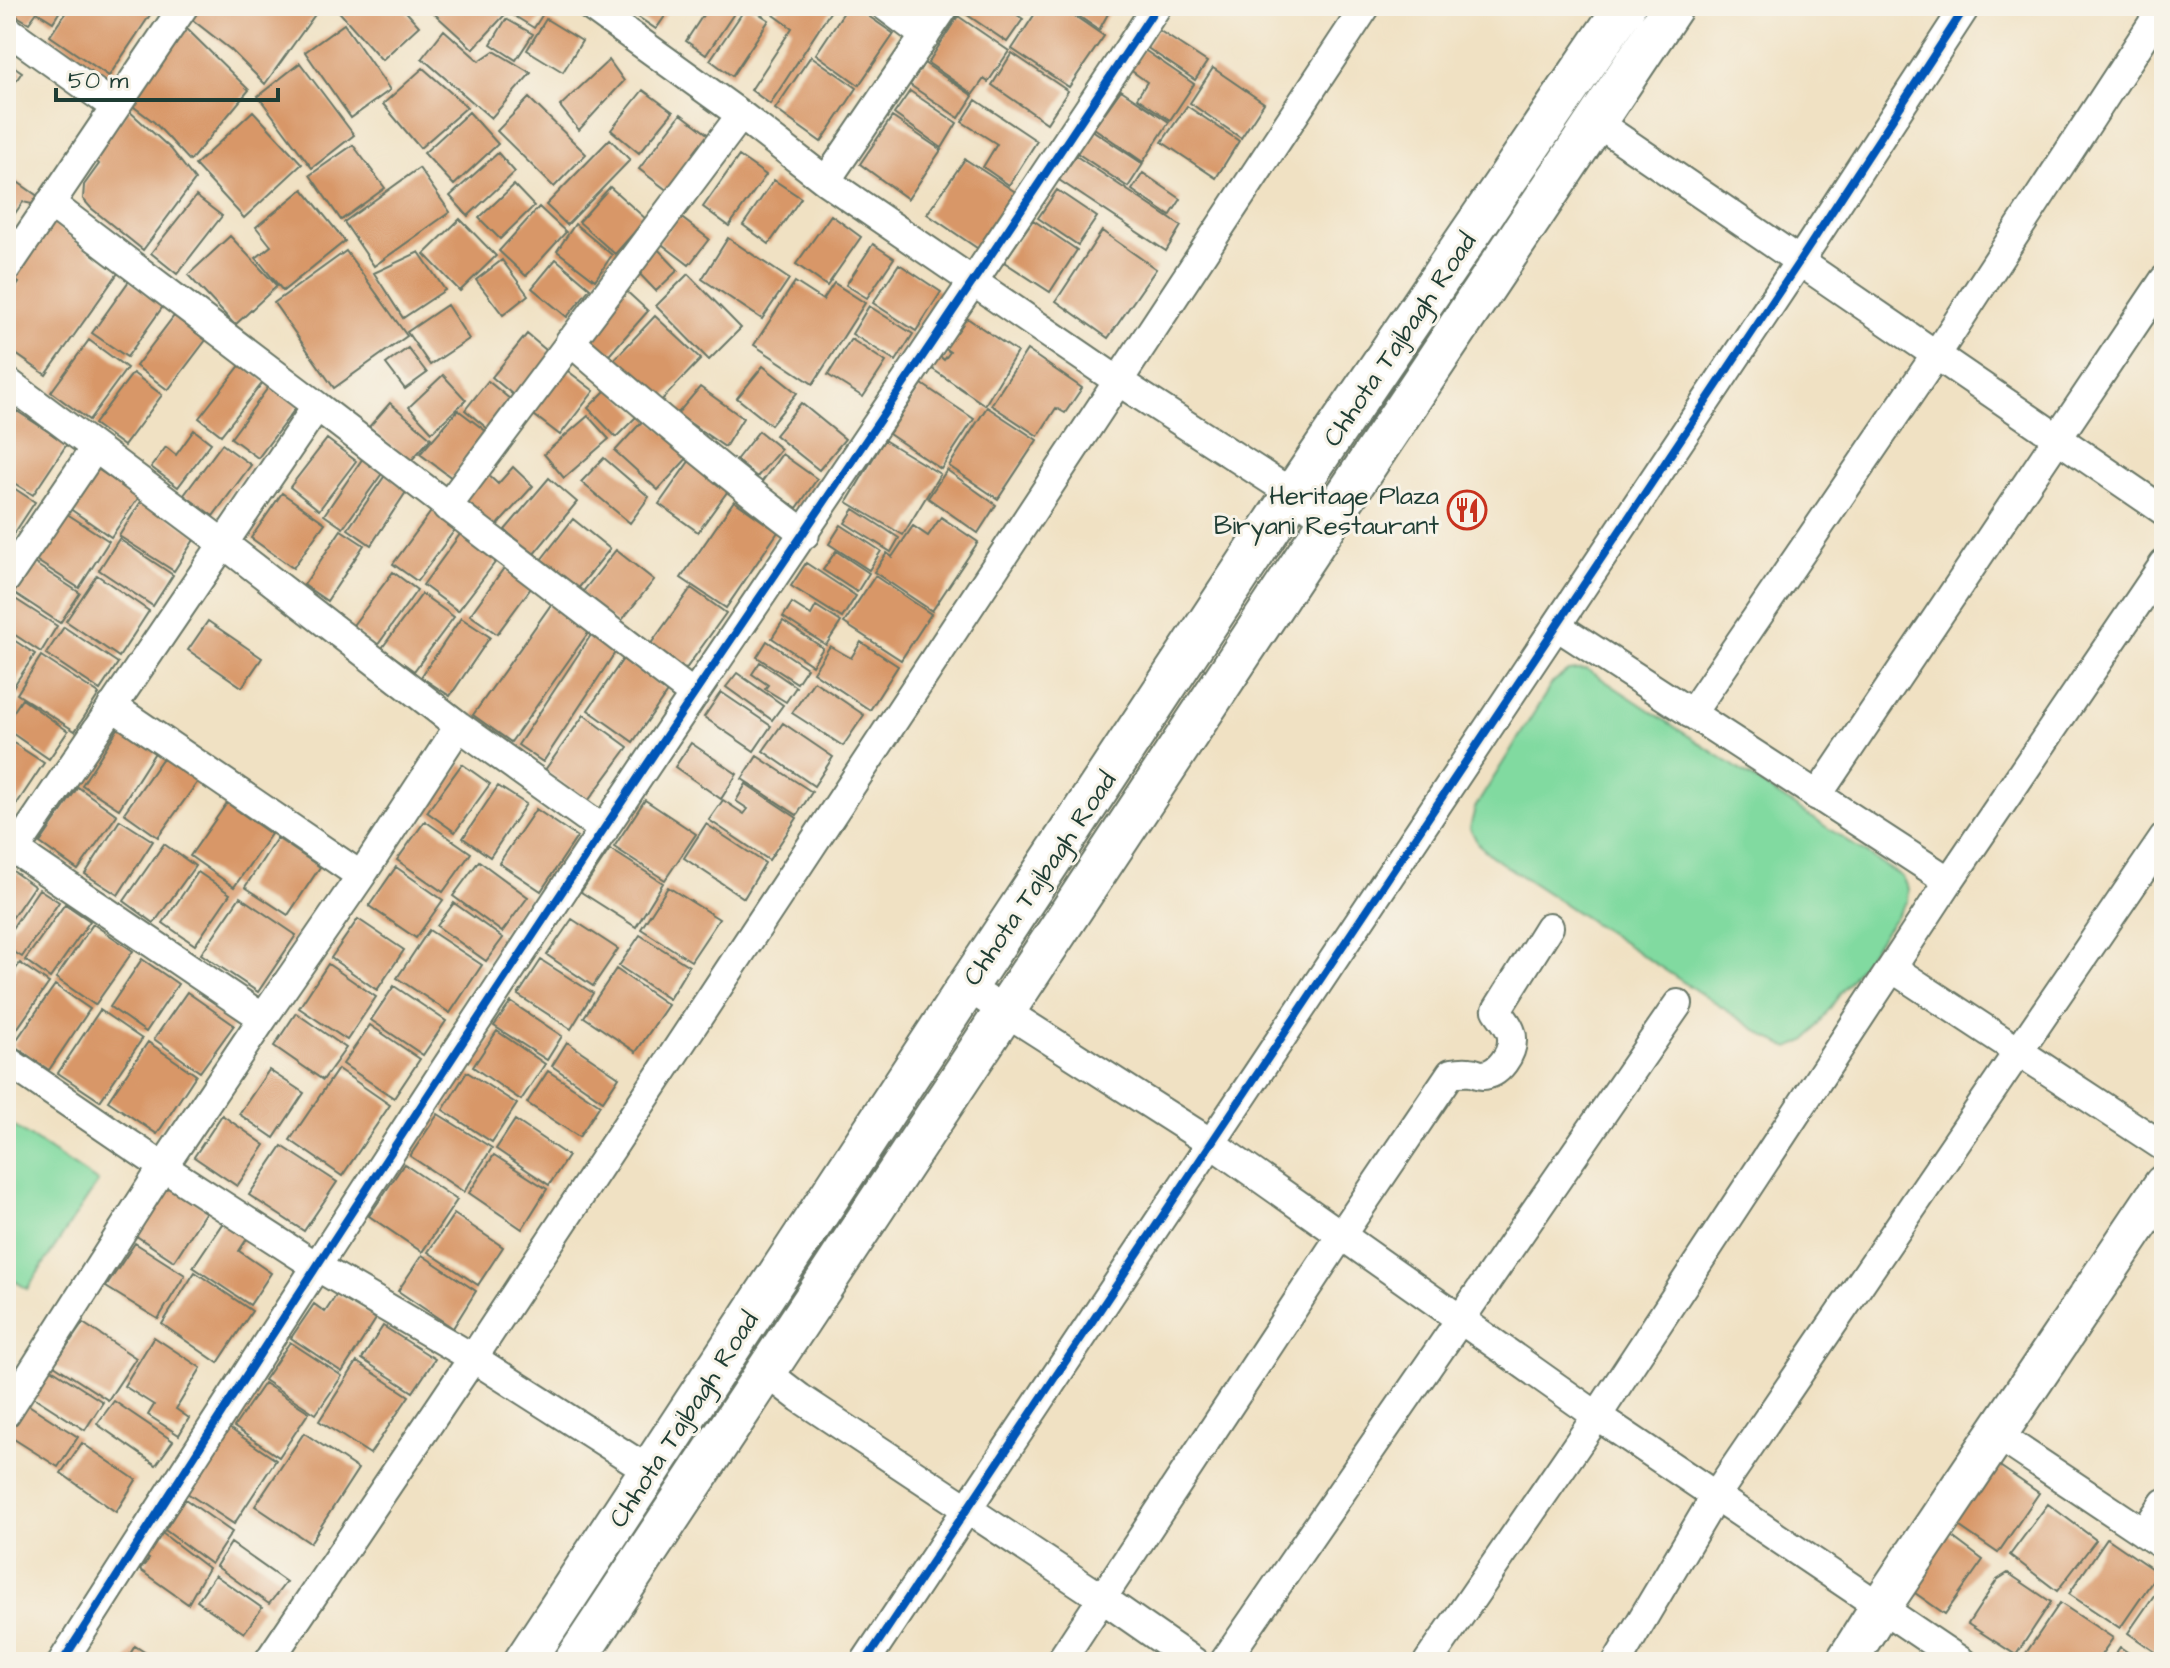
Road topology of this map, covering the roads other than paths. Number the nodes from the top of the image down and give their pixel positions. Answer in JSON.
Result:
{"nodes":[{"id":1,"x":184,"y":6,"type":"edge"},
{"id":2,"x":590,"y":6,"type":"edge"},
{"id":3,"x":885,"y":6,"type":"edge"},
{"id":4,"x":945,"y":6,"type":"edge"},
{"id":5,"x":1157,"y":6,"type":"edge"},
{"id":6,"x":1366,"y":6,"type":"edge"},
{"id":7,"x":1625,"y":6,"type":"edge"},
{"id":8,"x":1673,"y":6,"type":"edge"},
{"id":9,"x":1966,"y":6,"type":"edge"},
{"id":10,"x":2164,"y":6,"type":"edge"},
{"id":11,"x":6,"y":29,"type":"edge"},
{"id":12,"x":925,"y":36,"type":"junction"},
{"id":13,"x":115,"y":107,"type":"junction"},
{"id":14,"x":741,"y":115,"type":"junction"},
{"id":15,"x":1596,"y":122,"type":"junction"},
{"id":16,"x":826,"y":181,"type":"junction"},
{"id":17,"x":50,"y":203,"type":"junction"},
{"id":18,"x":1799,"y":262,"type":"junction"},
{"id":19,"x":6,"y":269,"type":"edge"},
{"id":20,"x":2164,"y":280,"type":"edge"},
{"id":21,"x":975,"y":281,"type":"junction"},
{"id":22,"x":570,"y":341,"type":"junction"},
{"id":23,"x":1936,"y":355,"type":"junction"},
{"id":24,"x":6,"y":381,"type":"edge"},
{"id":25,"x":1118,"y":381,"type":"junction"},
{"id":26,"x":317,"y":406,"type":"junction"},
{"id":27,"x":2058,"y":439,"type":"junction"},
{"id":28,"x":95,"y":448,"type":"junction"},
{"id":29,"x":1293,"y":494,"type":"junction"},
{"id":30,"x":447,"y":507,"type":"junction"},
{"id":31,"x":2164,"y":511,"type":"edge"},
{"id":32,"x":1329,"y":521,"type":"junction"},
{"id":33,"x":805,"y":534,"type":"junction"},
{"id":34,"x":224,"y":544,"type":"junction"},
{"id":35,"x":2164,"y":564,"type":"edge"},
{"id":36,"x":6,"y":579,"type":"edge"},
{"id":37,"x":1557,"y":626,"type":"junction"},
{"id":38,"x":694,"y":695,"type":"junction"},
{"id":39,"x":112,"y":706,"type":"junction"},
{"id":40,"x":1691,"y":714,"type":"junction"},
{"id":41,"x":459,"y":726,"type":"junction"},
{"id":42,"x":1817,"y":796,"type":"junction"},
{"id":43,"x":604,"y":830,"type":"junction"},
{"id":44,"x":2164,"y":838,"type":"edge"},
{"id":45,"x":10,"y":847,"type":"edge"},
{"id":46,"x":361,"y":876,"type":"junction"},
{"id":47,"x":1949,"y":881,"type":"junction"},
{"id":48,"x":1549,"y":927,"type":"dead end"},
{"id":49,"x":1892,"y":968,"type":"junction"},
{"id":50,"x":967,"y":987,"type":"junction"},
{"id":51,"x":1678,"y":1004,"type":"dead end"},
{"id":52,"x":1005,"y":1012,"type":"junction"},
{"id":53,"x":263,"y":1018,"type":"junction"},
{"id":54,"x":2020,"y":1052,"type":"junction"},
{"id":55,"x":6,"y":1060,"type":"edge"},
{"id":56,"x":1211,"y":1143,"type":"junction"},
{"id":57,"x":2164,"y":1147,"type":"edge"},
{"id":58,"x":163,"y":1167,"type":"junction"},
{"id":59,"x":2164,"y":1185,"type":"edge"},
{"id":60,"x":1342,"y":1234,"type":"junction"},
{"id":61,"x":316,"y":1266,"type":"junction"},
{"id":62,"x":1461,"y":1319,"type":"junction"},
{"id":63,"x":473,"y":1358,"type":"junction"},
{"id":64,"x":766,"y":1372,"type":"junction"},
{"id":65,"x":6,"y":1413,"type":"edge"},
{"id":66,"x":1597,"y":1416,"type":"junction"},
{"id":67,"x":1996,"y":1434,"type":"junction"},
{"id":68,"x":650,"y":1471,"type":"junction"},
{"id":69,"x":1716,"y":1495,"type":"junction"},
{"id":70,"x":2164,"y":1503,"type":"edge"},
{"id":71,"x":967,"y":1509,"type":"junction"},
{"id":72,"x":2154,"y":1539,"type":"edge"},
{"id":73,"x":1102,"y":1598,"type":"junction"},
{"id":74,"x":1881,"y":1606,"type":"junction"},
{"id":75,"x":62,"y":1662,"type":"edge"},
{"id":76,"x":268,"y":1662,"type":"edge"},
{"id":77,"x":524,"y":1662,"type":"edge"},
{"id":78,"x":574,"y":1662,"type":"edge"},
{"id":79,"x":865,"y":1662,"type":"edge"},
{"id":80,"x":1060,"y":1662,"type":"edge"},
{"id":81,"x":1194,"y":1662,"type":"edge"},
{"id":82,"x":1224,"y":1662,"type":"edge"},
{"id":83,"x":1428,"y":1662,"type":"edge"},
{"id":84,"x":1617,"y":1662,"type":"edge"},
{"id":85,"x":1846,"y":1662,"type":"edge"},
{"id":86,"x":1962,"y":1662,"type":"edge"}],
"edges":[{"from":1,"to":13,"type":"street"},
{"from":2,"to":14,"type":"street"},
{"from":3,"to":12,"type":"street"},
{"from":4,"to":12,"type":"street"},
{"from":5,"to":21,"type":"street"},
{"from":6,"to":25,"type":"street"},
{"from":7,"to":29,"type":"main road","name":"Chhota Tajbagh Road"},
{"from":8,"to":15,"type":"main road"},
{"from":9,"to":18,"type":"street"},
{"from":10,"to":23,"type":"street"},
{"from":11,"to":13,"type":"street"},
{"from":12,"to":16,"type":"street"},
{"from":13,"to":17,"type":"street"},
{"from":14,"to":16,"type":"street"},
{"from":14,"to":22,"type":"street"},
{"from":15,"to":18,"type":"street"},
{"from":15,"to":32,"type":"main road"},
{"from":16,"to":21,"type":"street"},
{"from":17,"to":19,"type":"street"},
{"from":17,"to":26,"type":"street"},
{"from":18,"to":23,"type":"street"},
{"from":18,"to":37,"type":"street"},
{"from":20,"to":27,"type":"street"},
{"from":21,"to":25,"type":"street"},
{"from":21,"to":33,"type":"street"},
{"from":22,"to":30,"type":"street"},
{"from":22,"to":33,"type":"street"},
{"from":23,"to":27,"type":"street"},
{"from":23,"to":40,"type":"street"},
{"from":24,"to":28,"type":"street"},
{"from":25,"to":29,"type":"street"},
{"from":25,"to":63,"type":"street"},
{"from":26,"to":30,"type":"street"},
{"from":26,"to":34,"type":"street"},
{"from":27,"to":31,"type":"street"},
{"from":27,"to":42,"type":"street"},
{"from":28,"to":34,"type":"street"},
{"from":28,"to":36,"type":"street"},
{"from":29,"to":32,"type":"street"},
{"from":29,"to":50,"type":"main road","name":"Chhota Tajbagh Road"},
{"from":30,"to":38,"type":"street"},
{"from":32,"to":52,"type":"main road"},
{"from":33,"to":38,"type":"street"},
{"from":34,"to":39,"type":"street"},
{"from":34,"to":41,"type":"street"},
{"from":35,"to":47,"type":"street"},
{"from":37,"to":40,"type":"street"},
{"from":37,"to":56,"type":"street"},
{"from":38,"to":43,"type":"street"},
{"from":39,"to":45,"type":"street"},
{"from":39,"to":46,"type":"street"},
{"from":40,"to":42,"type":"street"},
{"from":41,"to":43,"type":"street"},
{"from":41,"to":46,"type":"street"},
{"from":42,"to":47,"type":"street"},
{"from":43,"to":61,"type":"street"},
{"from":44,"to":54,"type":"street"},
{"from":45,"to":53,"type":"street"},
{"from":46,"to":53,"type":"street"},
{"from":47,"to":49,"type":"street"},
{"from":48,"to":60,"type":"street"},
{"from":49,"to":54,"type":"street"},
{"from":49,"to":66,"type":"street"},
{"from":50,"to":52,"type":"street"},
{"from":50,"to":68,"type":"main road","name":"Chhota Tajbagh Road"},
{"from":51,"to":62,"type":"street"},
{"from":52,"to":56,"type":"street"},
{"from":52,"to":64,"type":"main road"},
{"from":53,"to":58,"type":"street"},
{"from":54,"to":57,"type":"street"},
{"from":54,"to":69,"type":"street"},
{"from":55,"to":58,"type":"street"},
{"from":56,"to":60,"type":"street"},
{"from":56,"to":71,"type":"street"},
{"from":58,"to":61,"type":"street"},
{"from":58,"to":65,"type":"street"},
{"from":59,"to":67,"type":"main road"},
{"from":60,"to":62,"type":"street"},
{"from":60,"to":73,"type":"street"},
{"from":61,"to":63,"type":"street"},
{"from":61,"to":75,"type":"street"},
{"from":62,"to":66,"type":"street"},
{"from":62,"to":82,"type":"street"},
{"from":63,"to":68,"type":"street"},
{"from":63,"to":76,"type":"street"},
{"from":64,"to":71,"type":"street"},
{"from":64,"to":78,"type":"main road"},
{"from":66,"to":69,"type":"street"},
{"from":66,"to":83,"type":"street"},
{"from":67,"to":72,"type":"street"},
{"from":67,"to":74,"type":"main road"},
{"from":68,"to":77,"type":"main road","name":"Chhota Tajbagh Road"},
{"from":69,"to":74,"type":"street"},
{"from":69,"to":84,"type":"street"},
{"from":70,"to":72,"type":"street"},
{"from":71,"to":73,"type":"street"},
{"from":71,"to":79,"type":"street"},
{"from":73,"to":80,"type":"street"},
{"from":73,"to":81,"type":"street"},
{"from":74,"to":85,"type":"main road"},
{"from":74,"to":86,"type":"street"}]}
